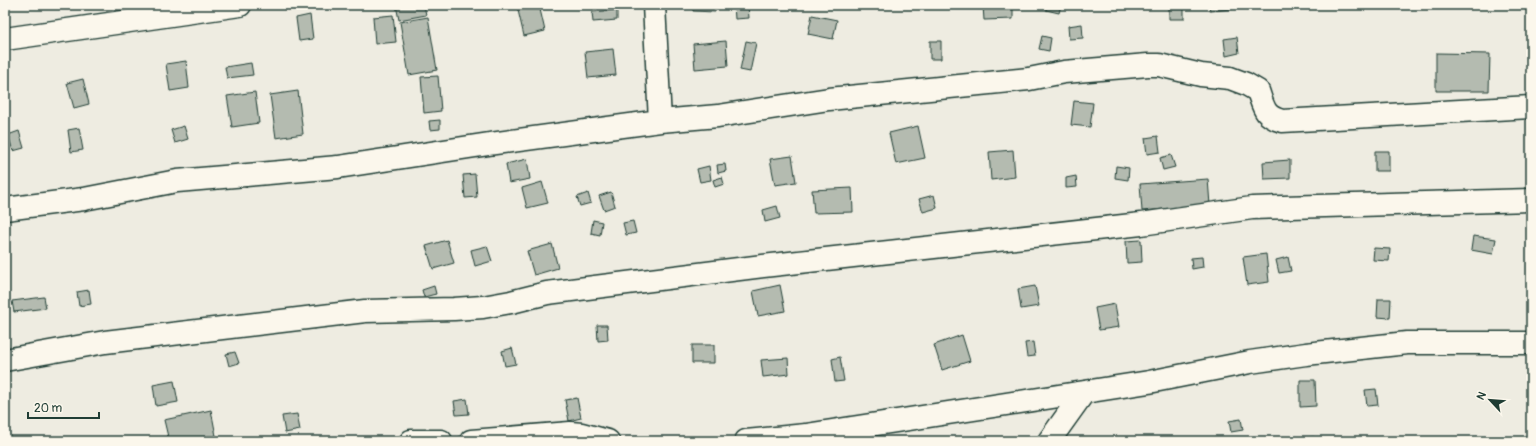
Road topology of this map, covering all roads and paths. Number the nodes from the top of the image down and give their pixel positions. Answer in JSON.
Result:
{"nodes":[{"id":1,"x":240,"y":5,"type":"edge"},
{"id":2,"x":654,"y":5,"type":"edge"},
{"id":3,"x":5,"y":39,"type":"edge"},
{"id":4,"x":1531,"y":107,"type":"edge"},
{"id":5,"x":660,"y":121,"type":"junction"},
{"id":6,"x":1531,"y":200,"type":"edge"},
{"id":7,"x":5,"y":209,"type":"edge"},
{"id":8,"x":1531,"y":343,"type":"edge"},
{"id":9,"x":5,"y":360,"type":"edge"},
{"id":10,"x":1084,"y":392,"type":"junction"},
{"id":11,"x":411,"y":441,"type":"edge"},
{"id":12,"x":441,"y":441,"type":"edge"},
{"id":13,"x":470,"y":441,"type":"edge"},
{"id":14,"x":608,"y":441,"type":"edge"},
{"id":15,"x":746,"y":441,"type":"edge"},
{"id":16,"x":1049,"y":441,"type":"edge"}],
"edges":[{"from":1,"to":3,"type":"street"},
{"from":2,"to":5,"type":"street"},
{"from":4,"to":5,"type":"street"},
{"from":5,"to":7,"type":"street"},
{"from":6,"to":9,"type":"street"},
{"from":8,"to":10,"type":"street"},
{"from":10,"to":15,"type":"street"},
{"from":10,"to":16,"type":"street"},
{"from":11,"to":12,"type":"street"},
{"from":13,"to":14,"type":"street"}]}
